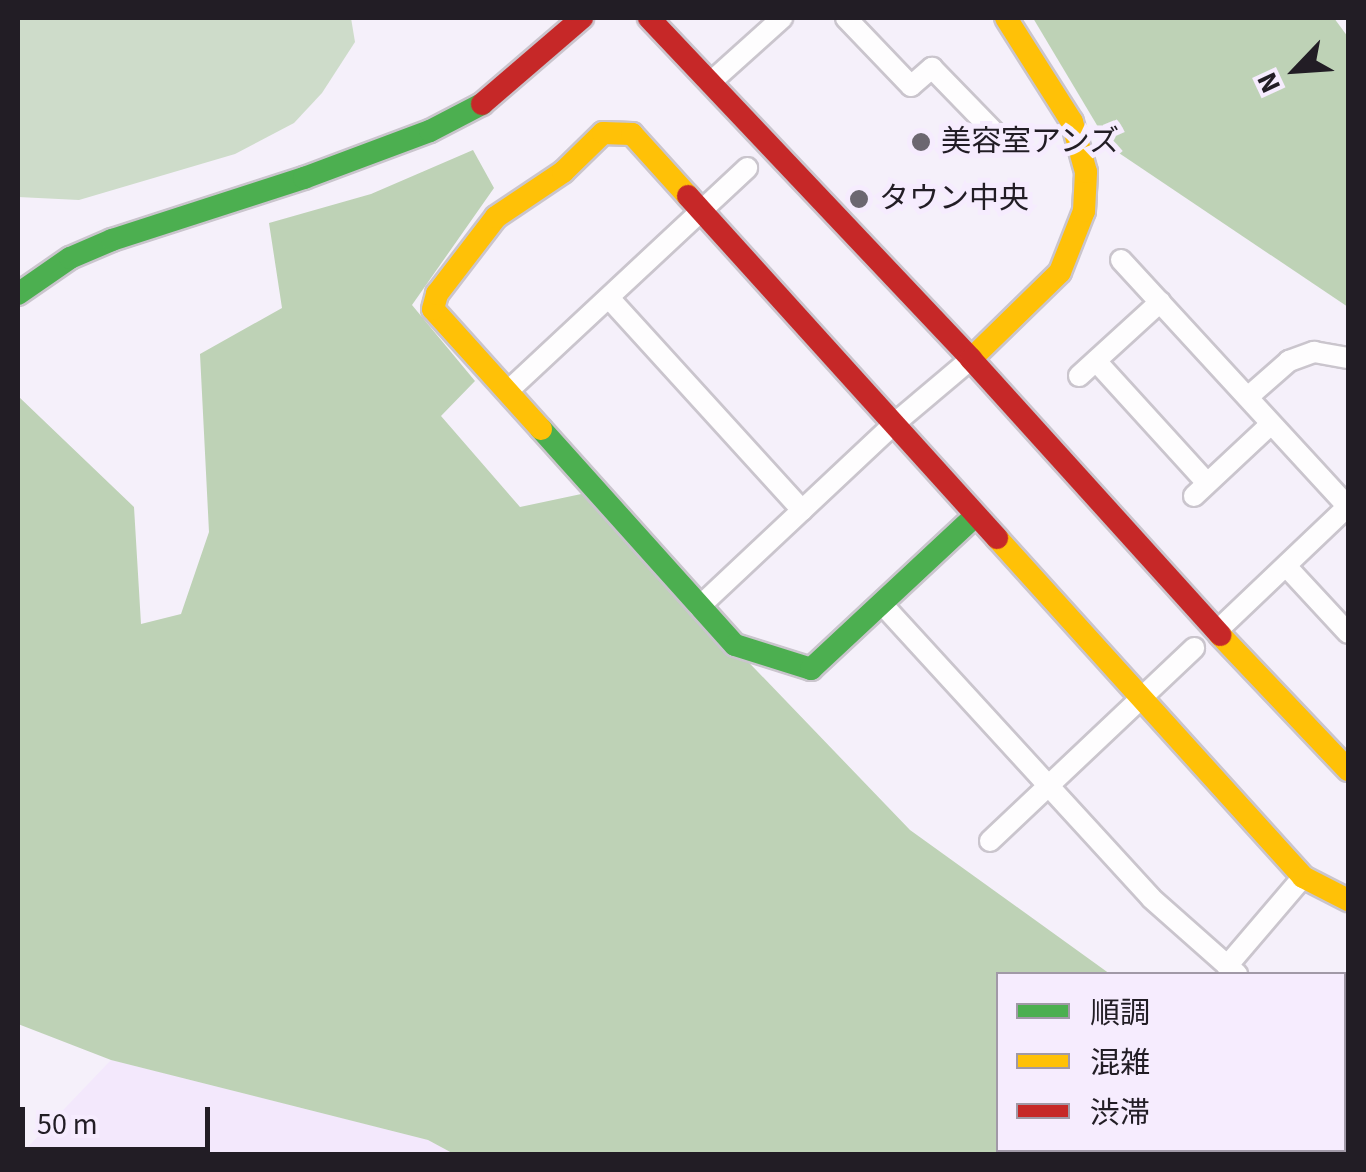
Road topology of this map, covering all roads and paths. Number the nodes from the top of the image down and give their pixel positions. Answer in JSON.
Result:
{"nodes":[{"id":1,"x":582,"y":18,"type":"edge"},
{"id":2,"x":782,"y":18,"type":"edge"},
{"id":3,"x":846,"y":18,"type":"edge"},
{"id":4,"x":1006,"y":18,"type":"edge"},
{"id":5,"x":654,"y":23,"type":"edge"},
{"id":6,"x":711,"y":82,"type":"junction"},
{"id":7,"x":1007,"y":144,"type":"dead end"},
{"id":8,"x":747,"y":168,"type":"dead end"},
{"id":9,"x":701,"y":210,"type":"junction"},
{"id":10,"x":1121,"y":260,"type":"dead end"},
{"id":11,"x":18,"y":294,"type":"edge"},
{"id":12,"x":609,"y":298,"type":"junction"},
{"id":13,"x":1160,"y":302,"type":"junction"},
{"id":14,"x":1348,"y":358,"type":"edge"},
{"id":15,"x":971,"y":359,"type":"junction"},
{"id":16,"x":1096,"y":360,"type":"junction"},
{"id":17,"x":1079,"y":376,"type":"dead end"},
{"id":18,"x":508,"y":391,"type":"junction"},
{"id":19,"x":1248,"y":397,"type":"junction"},
{"id":20,"x":894,"y":424,"type":"junction"},
{"id":21,"x":1271,"y":424,"type":"junction"},
{"id":22,"x":1348,"y":506,"type":"edge"},
{"id":23,"x":802,"y":510,"type":"junction"},
{"id":24,"x":975,"y":516,"type":"junction"},
{"id":25,"x":1286,"y":566,"type":"junction"},
{"id":26,"x":882,"y":604,"type":"junction"},
{"id":27,"x":699,"y":606,"type":"junction"},
{"id":28,"x":1218,"y":630,"type":"junction"},
{"id":29,"x":1348,"y":634,"type":"edge"},
{"id":30,"x":1194,"y":648,"type":"dead end"},
{"id":31,"x":1141,"y":698,"type":"junction"},
{"id":32,"x":1348,"y":770,"type":"edge"},
{"id":33,"x":1048,"y":785,"type":"junction"},
{"id":34,"x":990,"y":841,"type":"dead end"},
{"id":35,"x":1303,"y":877,"type":"junction"},
{"id":36,"x":1348,"y":900,"type":"edge"},
{"id":37,"x":1232,"y":970,"type":"edge"}],
"edges":[{"from":1,"to":11,"type":"street"},
{"from":2,"to":6,"type":"street"},
{"from":3,"to":7,"type":"street"},
{"from":4,"to":15,"type":"street"},
{"from":5,"to":6,"type":"street"},
{"from":6,"to":15,"type":"street"},
{"from":8,"to":9,"type":"street"},
{"from":9,"to":12,"type":"street"},
{"from":9,"to":18,"type":"street"},
{"from":9,"to":20,"type":"street"},
{"from":10,"to":13,"type":"street"},
{"from":12,"to":18,"type":"street"},
{"from":12,"to":23,"type":"street"},
{"from":13,"to":16,"type":"street"},
{"from":13,"to":19,"type":"street"},
{"from":14,"to":19,"type":"street"},
{"from":15,"to":20,"type":"street"},
{"from":15,"to":28,"type":"street"},
{"from":16,"to":17,"type":"street"},
{"from":16,"to":21,"type":"street"},
{"from":18,"to":27,"type":"street"},
{"from":19,"to":21,"type":"street"},
{"from":20,"to":23,"type":"street"},
{"from":20,"to":24,"type":"street"},
{"from":21,"to":22,"type":"street"},
{"from":22,"to":25,"type":"street"},
{"from":23,"to":27,"type":"street"},
{"from":24,"to":26,"type":"street"},
{"from":24,"to":31,"type":"street"},
{"from":25,"to":28,"type":"street"},
{"from":25,"to":29,"type":"street"},
{"from":26,"to":27,"type":"street"},
{"from":26,"to":33,"type":"street"},
{"from":28,"to":32,"type":"street"},
{"from":30,"to":31,"type":"street"},
{"from":31,"to":33,"type":"street"},
{"from":31,"to":35,"type":"street"},
{"from":33,"to":34,"type":"street"},
{"from":33,"to":37,"type":"street"},
{"from":35,"to":36,"type":"street"},
{"from":35,"to":37,"type":"street"}]}
